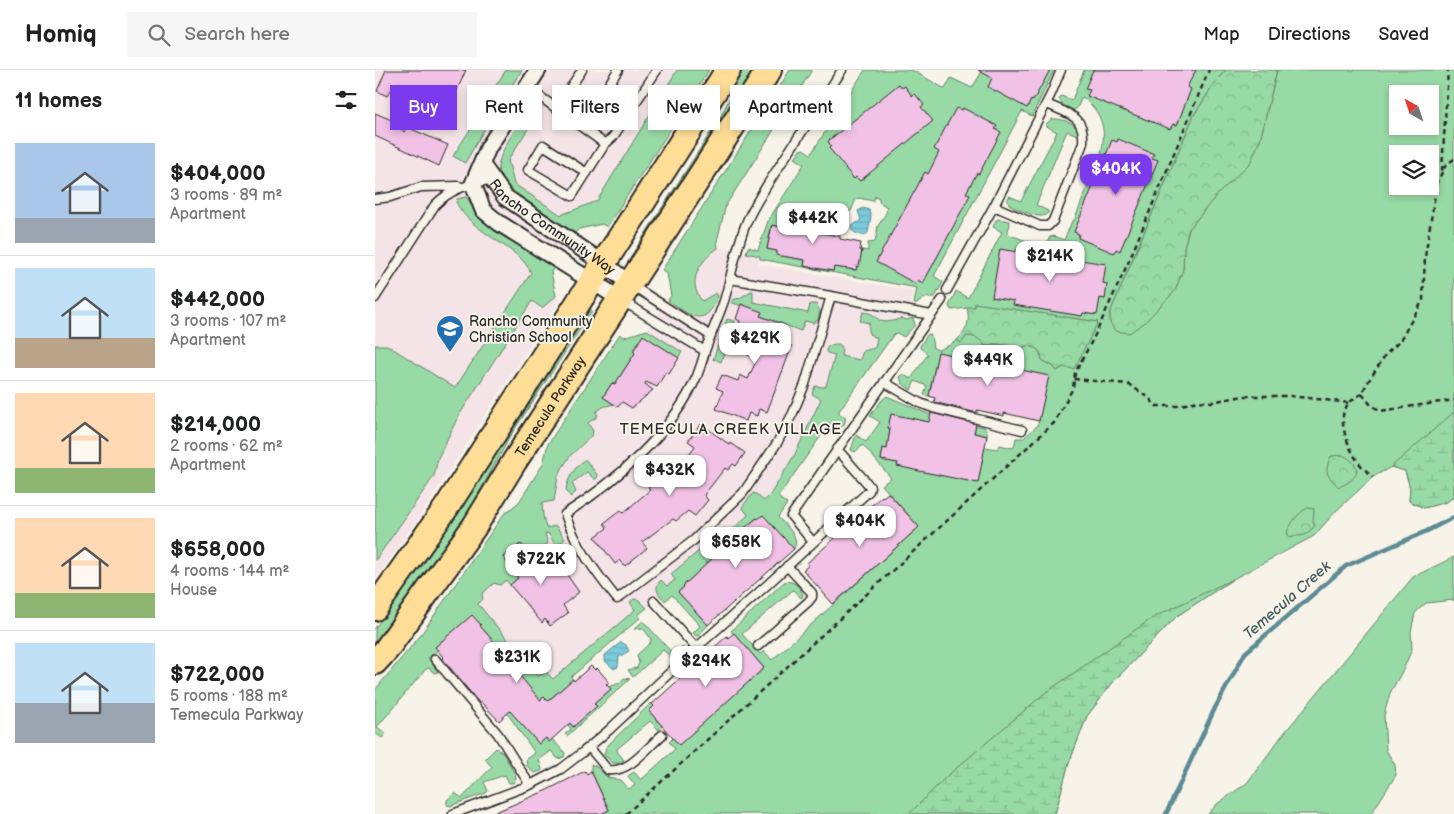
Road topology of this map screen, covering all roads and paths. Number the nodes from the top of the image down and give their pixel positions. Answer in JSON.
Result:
{"nodes":[{"id":1,"x":539,"y":70,"type":"edge"},
{"id":2,"x":582,"y":70,"type":"edge"},
{"id":3,"x":618,"y":70,"type":"edge"},
{"id":4,"x":657,"y":70,"type":"edge"},
{"id":5,"x":728,"y":70,"type":"edge"},
{"id":6,"x":769,"y":70,"type":"edge"},
{"id":7,"x":842,"y":70,"type":"edge"},
{"id":8,"x":1061,"y":70,"type":"edge"},
{"id":9,"x":1209,"y":70,"type":"edge"},
{"id":10,"x":1448,"y":70,"type":"edge"},
{"id":11,"x":529,"y":85,"type":"edge"},
{"id":12,"x":572,"y":85,"type":"edge"},
{"id":13,"x":609,"y":85,"type":"edge"},
{"id":14,"x":1047,"y":104,"type":"junction"},
{"id":15,"x":500,"y":130,"type":"edge"},
{"id":16,"x":586,"y":130,"type":"edge"},
{"id":17,"x":605,"y":144,"type":"junction"},
{"id":18,"x":1454,"y":159,"type":"edge"},
{"id":19,"x":482,"y":164,"type":"junction"},
{"id":20,"x":587,"y":172,"type":"junction"},
{"id":21,"x":1442,"y":173,"type":"junction"},
{"id":22,"x":492,"y":179,"type":"junction"},
{"id":23,"x":468,"y":185,"type":"junction"},
{"id":24,"x":375,"y":199,"type":"edge"},
{"id":25,"x":994,"y":206,"type":"junction"},
{"id":26,"x":597,"y":272,"type":"junction"},
{"id":27,"x":729,"y":279,"type":"junction"},
{"id":28,"x":947,"y":290,"type":"dead end"},
{"id":29,"x":625,"y":291,"type":"junction"},
{"id":30,"x":831,"y":296,"type":"junction"},
{"id":31,"x":375,"y":298,"type":"edge"},
{"id":32,"x":942,"y":300,"type":"dead end"},
{"id":33,"x":931,"y":315,"type":"junction"},
{"id":34,"x":711,"y":336,"type":"junction"},
{"id":35,"x":705,"y":351,"type":"junction"},
{"id":36,"x":1074,"y":379,"type":"junction"},
{"id":37,"x":884,"y":382,"type":"junction"},
{"id":38,"x":1363,"y":394,"type":"junction"},
{"id":39,"x":1454,"y":400,"type":"edge"},
{"id":40,"x":1350,"y":403,"type":"junction"},
{"id":41,"x":1022,"y":430,"type":"dead end"},
{"id":42,"x":837,"y":449,"type":"junction"},
{"id":43,"x":1373,"y":477,"type":"dead end"},
{"id":44,"x":813,"y":542,"type":"junction"},
{"id":45,"x":787,"y":566,"type":"junction"},
{"id":46,"x":654,"y":601,"type":"dead end"},
{"id":47,"x":375,"y":608,"type":"edge"},
{"id":48,"x":758,"y":646,"type":"dead end"},
{"id":49,"x":695,"y":648,"type":"junction"},
{"id":50,"x":435,"y":659,"type":"dead end"},
{"id":51,"x":375,"y":662,"type":"edge"},
{"id":52,"x":661,"y":735,"type":"dead end"},
{"id":53,"x":589,"y":747,"type":"junction"},
{"id":54,"x":530,"y":785,"type":"junction"},
{"id":55,"x":453,"y":814,"type":"edge"},
{"id":56,"x":626,"y":814,"type":"edge"}],
"edges":[{"from":1,"to":11,"type":"street","name":"Rancho Community Way"},
{"from":2,"to":12,"type":"lane"},
{"from":3,"to":13,"type":"lane"},
{"from":4,"to":17,"type":"lane"},
{"from":5,"to":26,"type":"main road"},
{"from":6,"to":29,"type":"main road","name":"Temecula Parkway"},
{"from":7,"to":27,"type":"lane"},
{"from":8,"to":14,"type":"lane"},
{"from":9,"to":36,"type":"path"},
{"from":10,"to":21,"type":"path"},
{"from":14,"to":25,"type":"lane"},
{"from":14,"to":25,"type":"lane"},
{"from":15,"to":19,"type":"street","name":"Rancho Community Way"},
{"from":16,"to":17,"type":"lane"},
{"from":17,"to":20,"type":"lane"},
{"from":18,"to":21,"type":"path"},
{"from":19,"to":22,"type":"street","name":"Rancho Community Way"},
{"from":19,"to":23,"type":"street","name":"Rancho Community Way"},
{"from":20,"to":20,"type":"lane"},
{"from":21,"to":38,"type":"path"},
{"from":22,"to":23,"type":"lane"},
{"from":22,"to":26,"type":"street","name":"Rancho Community Way"},
{"from":23,"to":24,"type":"lane"},
{"from":23,"to":26,"type":"street","name":"Rancho Community Way"},
{"from":23,"to":31,"type":"lane"},
{"from":25,"to":28,"type":"lane"},
{"from":26,"to":29,"type":"street","name":"Rancho Community Way"},
{"from":26,"to":29,"type":"street","name":"Rancho Community Way"},
{"from":26,"to":47,"type":"main road"},
{"from":27,"to":30,"type":"lane"},
{"from":27,"to":34,"type":"lane"},
{"from":29,"to":34,"type":"lane"},
{"from":29,"to":35,"type":"lane"},
{"from":29,"to":51,"type":"main road","name":"Temecula Parkway"},
{"from":30,"to":33,"type":"lane"},
{"from":30,"to":35,"type":"lane"},
{"from":32,"to":33,"type":"lane"},
{"from":33,"to":37,"type":"lane"},
{"from":34,"to":35,"type":"lane"},
{"from":36,"to":40,"type":"path"},
{"from":36,"to":56,"type":"path"},
{"from":37,"to":41,"type":"lane"},
{"from":37,"to":42,"type":"lane"},
{"from":38,"to":39,"type":"path"},
{"from":38,"to":40,"type":"path"},
{"from":40,"to":43,"type":"path"},
{"from":42,"to":44,"type":"lane"},
{"from":42,"to":44,"type":"lane"},
{"from":44,"to":45,"type":"lane"},
{"from":45,"to":48,"type":"lane"},
{"from":45,"to":49,"type":"lane"},
{"from":46,"to":49,"type":"lane"},
{"from":49,"to":53,"type":"lane"},
{"from":50,"to":54,"type":"lane"},
{"from":52,"to":53,"type":"lane"},
{"from":53,"to":54,"type":"lane"},
{"from":54,"to":55,"type":"lane"}]}
